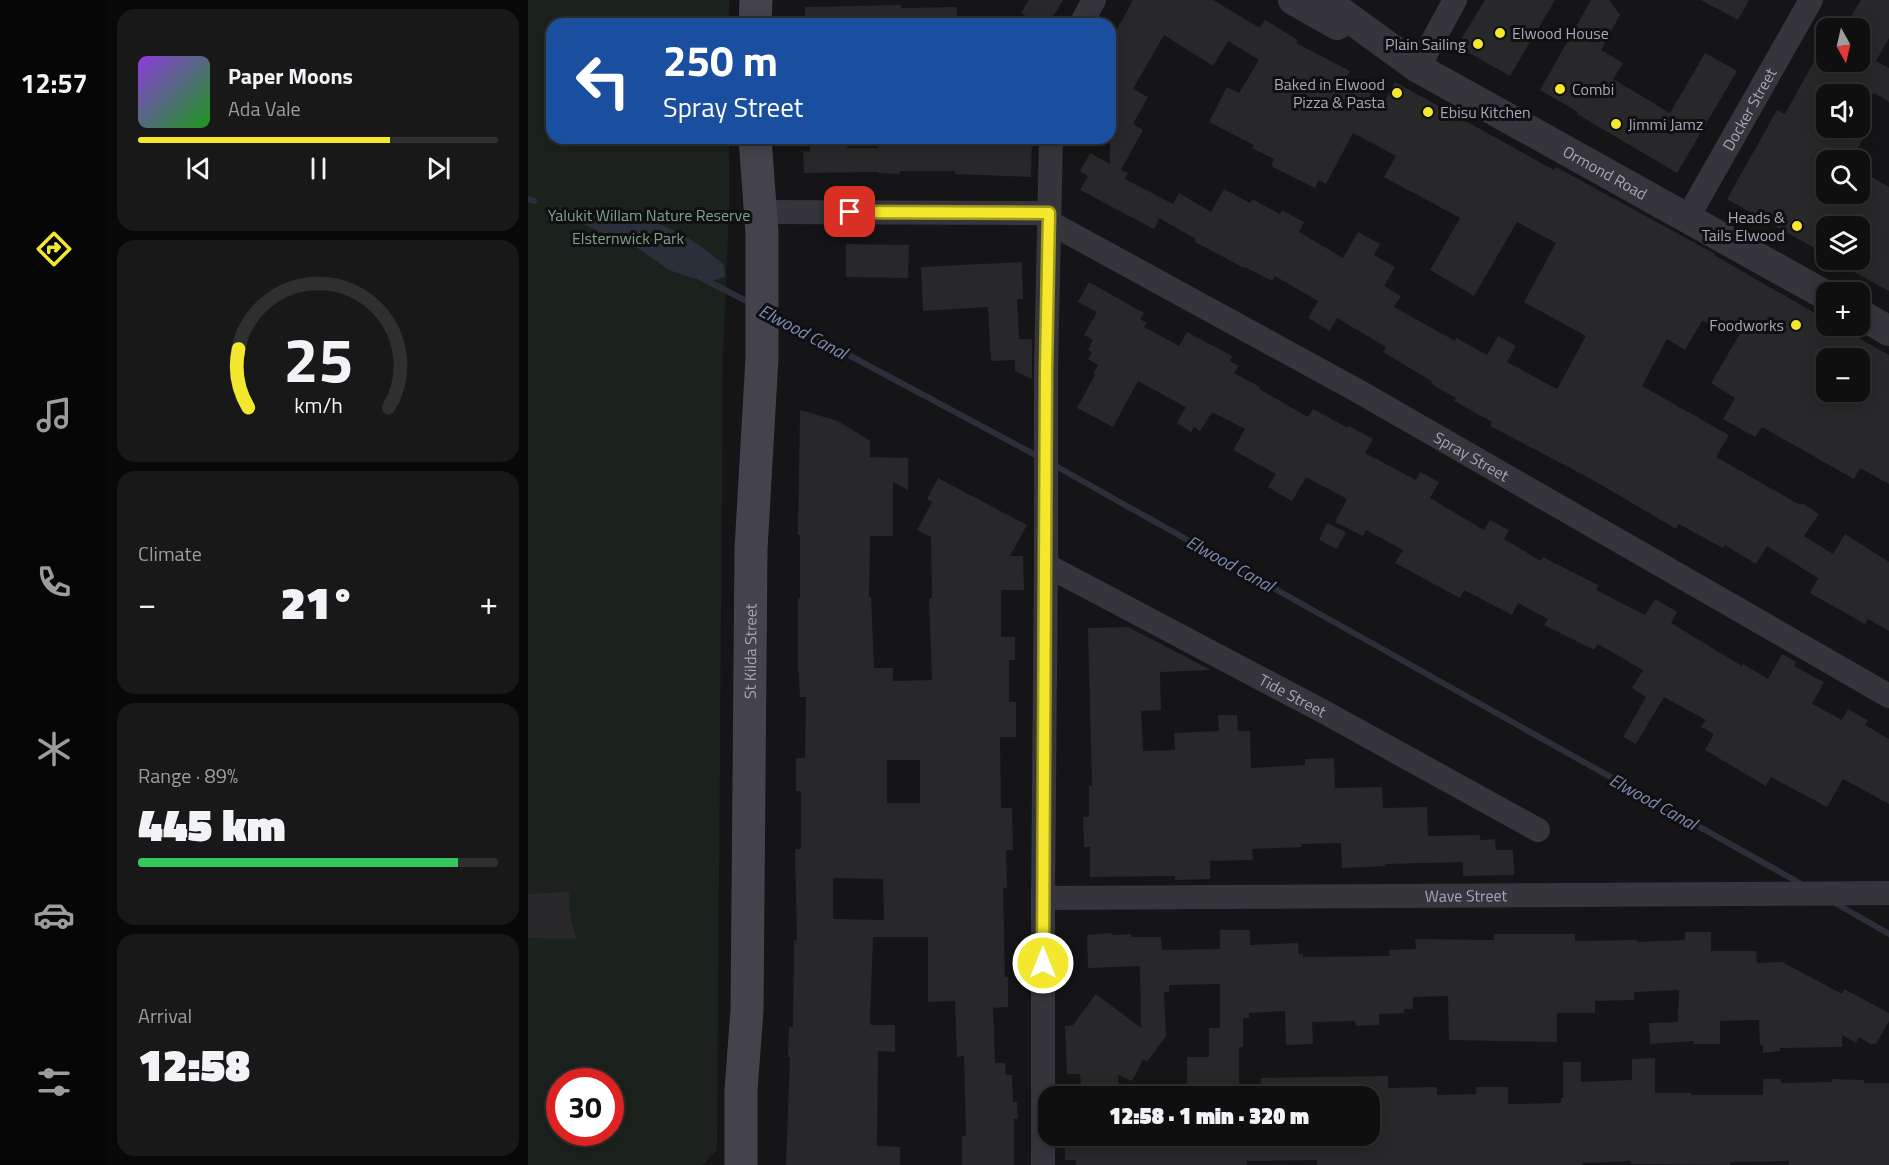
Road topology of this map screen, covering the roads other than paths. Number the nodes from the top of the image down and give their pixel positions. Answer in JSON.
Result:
{"nodes":[{"id":1,"x":756,"y":0,"type":"edge"},
{"id":2,"x":1094,"y":0,"type":"edge"},
{"id":3,"x":1293,"y":0,"type":"edge"},
{"id":4,"x":1322,"y":0,"type":"edge"},
{"id":5,"x":1455,"y":0,"type":"edge"},
{"id":6,"x":1811,"y":0,"type":"edge"},
{"id":7,"x":755,"y":18,"type":"edge"},
{"id":8,"x":1084,"y":18,"type":"edge"},
{"id":9,"x":1384,"y":44,"type":"junction"},
{"id":10,"x":1418,"y":68,"type":"junction"},
{"id":11,"x":755,"y":144,"type":"edge"},
{"id":12,"x":1051,"y":144,"type":"edge"},
{"id":13,"x":760,"y":212,"type":"junction"},
{"id":14,"x":1688,"y":217,"type":"junction"},
{"id":15,"x":1049,"y":218,"type":"junction"},
{"id":16,"x":1816,"y":290,"type":"edge"},
{"id":17,"x":1870,"y":320,"type":"edge"},
{"id":18,"x":1889,"y":331,"type":"edge"},
{"id":19,"x":1046,"y":565,"type":"junction"},
{"id":20,"x":1889,"y":696,"type":"edge"},
{"id":21,"x":1538,"y":830,"type":"dead end"},
{"id":22,"x":1889,"y":893,"type":"edge"},
{"id":23,"x":1042,"y":898,"type":"junction"},
{"id":24,"x":741,"y":1165,"type":"edge"},
{"id":25,"x":1043,"y":1165,"type":"edge"}],
"edges":[{"from":1,"to":7,"type":"main road"},
{"from":2,"to":8,"type":"street"},
{"from":3,"to":9,"type":"street","name":"Ormond Road"},
{"from":4,"to":9,"type":"street","name":"Ormond Road"},
{"from":5,"to":10,"type":"street"},
{"from":6,"to":14,"type":"street","name":"Docker Street"},
{"from":9,"to":10,"type":"street","name":"Ormond Road"},
{"from":10,"to":14,"type":"street","name":"Ormond Road"},
{"from":11,"to":13,"type":"main road","name":"St Kilda Street"},
{"from":12,"to":15,"type":"street"},
{"from":13,"to":15,"type":"street","name":"Spray Street"},
{"from":13,"to":24,"type":"main road","name":"St Kilda Street"},
{"from":14,"to":16,"type":"street","name":"Ormond Road"},
{"from":15,"to":19,"type":"street"},
{"from":15,"to":20,"type":"street","name":"Spray Street"},
{"from":17,"to":18,"type":"street"},
{"from":19,"to":21,"type":"street","name":"Tide Street"},
{"from":19,"to":23,"type":"street"},
{"from":22,"to":23,"type":"street","name":"Wave Street"},
{"from":23,"to":25,"type":"street"}]}
